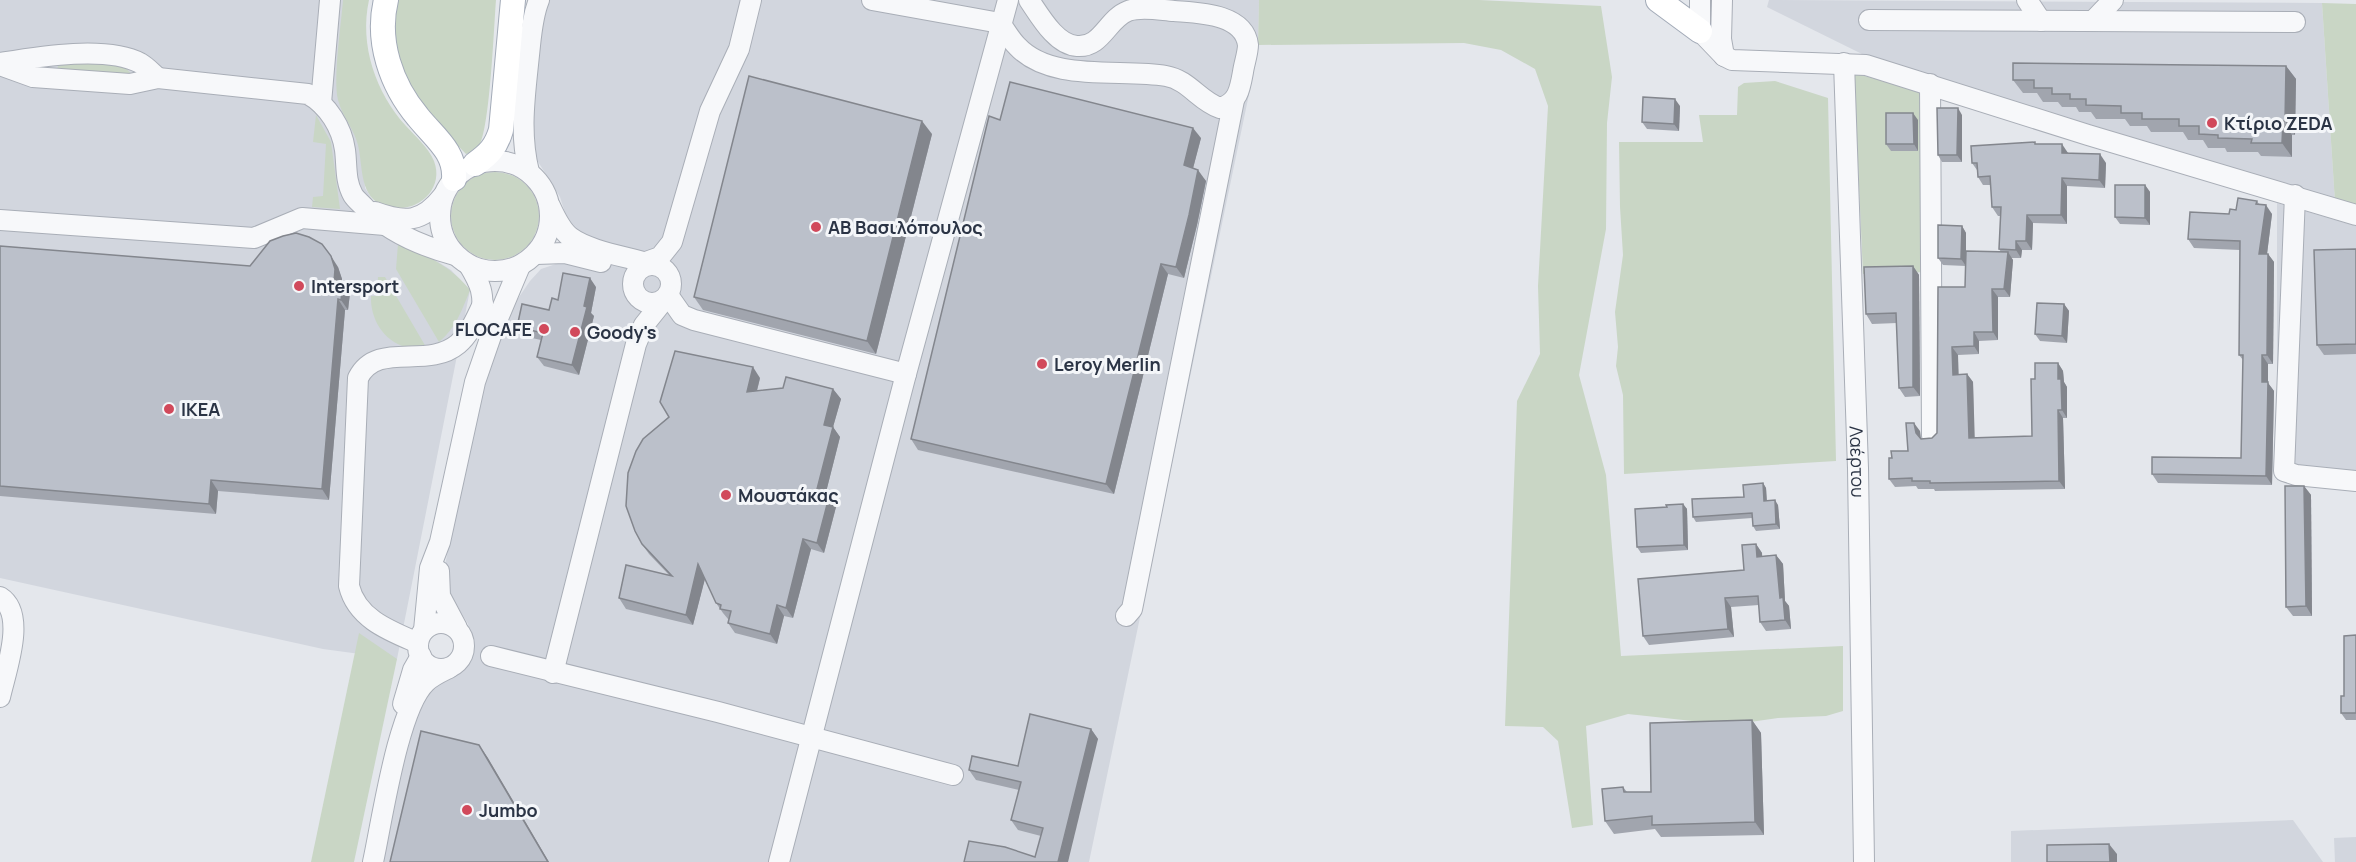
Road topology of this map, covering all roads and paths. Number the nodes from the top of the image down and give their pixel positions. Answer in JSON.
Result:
{"nodes":[{"id":1,"x":330,"y":0,"type":"edge"},
{"id":2,"x":387,"y":0,"type":"edge"},
{"id":3,"x":513,"y":0,"type":"edge"},
{"id":4,"x":539,"y":0,"type":"edge"},
{"id":5,"x":751,"y":0,"type":"edge"},
{"id":6,"x":872,"y":0,"type":"edge"},
{"id":7,"x":1008,"y":0,"type":"edge"},
{"id":8,"x":1029,"y":0,"type":"edge"},
{"id":9,"x":1658,"y":0,"type":"edge"},
{"id":10,"x":1700,"y":0,"type":"edge"},
{"id":11,"x":1722,"y":0,"type":"edge"},
{"id":12,"x":2027,"y":0,"type":"edge"},
{"id":13,"x":2113,"y":0,"type":"edge"},
{"id":14,"x":1869,"y":20,"type":"dead end"},
{"id":15,"x":2041,"y":21,"type":"junction"},
{"id":16,"x":2093,"y":21,"type":"junction"},
{"id":17,"x":2295,"y":22,"type":"dead end"},
{"id":18,"x":1000,"y":23,"type":"junction"},
{"id":19,"x":1700,"y":31,"type":"junction"},
{"id":20,"x":1724,"y":56,"type":"junction"},
{"id":21,"x":1844,"y":63,"type":"junction"},
{"id":22,"x":0,"y":64,"type":"edge"},
{"id":23,"x":158,"y":78,"type":"junction"},
{"id":24,"x":1930,"y":84,"type":"junction"},
{"id":25,"x":1234,"y":100,"type":"junction"},
{"id":26,"x":321,"y":103,"type":"junction"},
{"id":27,"x":475,"y":165,"type":"junction"},
{"id":28,"x":529,"y":172,"type":"junction"},
{"id":29,"x":448,"y":188,"type":"junction"},
{"id":30,"x":2295,"y":195,"type":"junction"},
{"id":31,"x":550,"y":206,"type":"junction"},
{"id":32,"x":366,"y":209,"type":"junction"},
{"id":33,"x":2356,"y":214,"type":"edge"},
{"id":34,"x":0,"y":220,"type":"edge"},
{"id":35,"x":385,"y":225,"type":"junction"},
{"id":36,"x":678,"y":226,"type":"junction"},
{"id":37,"x":536,"y":254,"type":"junction"},
{"id":38,"x":462,"y":260,"type":"junction"},
{"id":39,"x":650,"y":263,"type":"junction"},
{"id":40,"x":520,"y":266,"type":"junction"},
{"id":41,"x":634,"y":279,"type":"junction"},
{"id":42,"x":668,"y":292,"type":"junction"},
{"id":43,"x":483,"y":304,"type":"junction"},
{"id":44,"x":906,"y":374,"type":"junction"},
{"id":45,"x":475,"y":382,"type":"junction"},
{"id":46,"x":1932,"y":436,"type":"edge"},
{"id":47,"x":2356,"y":481,"type":"edge"},
{"id":48,"x":440,"y":542,"type":"junction"},
{"id":49,"x":0,"y":597,"type":"edge"},
{"id":50,"x":1126,"y":616,"type":"dead end"},
{"id":51,"x":421,"y":643,"type":"junction"},
{"id":52,"x":458,"y":648,"type":"junction"},
{"id":53,"x":553,"y":673,"type":"junction"},
{"id":54,"x":0,"y":697,"type":"edge"},
{"id":55,"x":402,"y":731,"type":"junction"},
{"id":56,"x":812,"y":737,"type":"junction"},
{"id":57,"x":953,"y":775,"type":"dead end"},
{"id":58,"x":373,"y":862,"type":"edge"},
{"id":59,"x":779,"y":862,"type":"edge"},
{"id":60,"x":1864,"y":862,"type":"edge"}],
"edges":[{"from":1,"to":26,"type":"street"},
{"from":2,"to":29,"type":"main road"},
{"from":3,"to":27,"type":"main road"},
{"from":4,"to":28,"type":"street"},
{"from":5,"to":36,"type":"street"},
{"from":6,"to":18,"type":"street"},
{"from":7,"to":18,"type":"street"},
{"from":8,"to":25,"type":"street"},
{"from":9,"to":19,"type":"main road"},
{"from":10,"to":19,"type":"street"},
{"from":11,"to":20,"type":"street"},
{"from":12,"to":15,"type":"street"},
{"from":13,"to":16,"type":"street"},
{"from":14,"to":15,"type":"street"},
{"from":15,"to":16,"type":"street"},
{"from":16,"to":17,"type":"street"},
{"from":18,"to":25,"type":"street"},
{"from":18,"to":44,"type":"street"},
{"from":19,"to":20,"type":"street"},
{"from":20,"to":21,"type":"street"},
{"from":21,"to":24,"type":"street"},
{"from":21,"to":60,"type":"street","name":"Λαέρτου"},
{"from":22,"to":23,"type":"street"},
{"from":22,"to":23,"type":"street"},
{"from":23,"to":26,"type":"street"},
{"from":24,"to":30,"type":"street"},
{"from":24,"to":46,"type":"street"},
{"from":25,"to":50,"type":"street"},
{"from":26,"to":32,"type":"street"},
{"from":27,"to":28,"type":"street"},
{"from":27,"to":29,"type":"street"},
{"from":28,"to":31,"type":"street"},
{"from":29,"to":32,"type":"street"},
{"from":29,"to":38,"type":"street"},
{"from":30,"to":33,"type":"street"},
{"from":30,"to":47,"type":"street"},
{"from":31,"to":37,"type":"street"},
{"from":31,"to":39,"type":"street"},
{"from":32,"to":35,"type":"street"},
{"from":34,"to":35,"type":"street"},
{"from":35,"to":38,"type":"street"},
{"from":36,"to":39,"type":"street"},
{"from":36,"to":42,"type":"street"},
{"from":37,"to":40,"type":"street"},
{"from":37,"to":41,"type":"street"},
{"from":38,"to":40,"type":"street"},
{"from":38,"to":43,"type":"street"},
{"from":39,"to":41,"type":"street"},
{"from":39,"to":42,"type":"street"},
{"from":40,"to":45,"type":"street"},
{"from":41,"to":42,"type":"street"},
{"from":42,"to":44,"type":"street"},
{"from":42,"to":53,"type":"street"},
{"from":43,"to":45,"type":"street"},
{"from":43,"to":51,"type":"street"},
{"from":44,"to":56,"type":"street"},
{"from":45,"to":48,"type":"street"},
{"from":48,"to":51,"type":"street"},
{"from":48,"to":52,"type":"street"},
{"from":49,"to":54,"type":"street"},
{"from":51,"to":52,"type":"street"},
{"from":51,"to":52,"type":"street"},
{"from":51,"to":55,"type":"street"},
{"from":52,"to":53,"type":"street"},
{"from":52,"to":55,"type":"street"},
{"from":53,"to":56,"type":"street"},
{"from":55,"to":58,"type":"street"},
{"from":56,"to":57,"type":"street"},
{"from":56,"to":59,"type":"street"}]}
